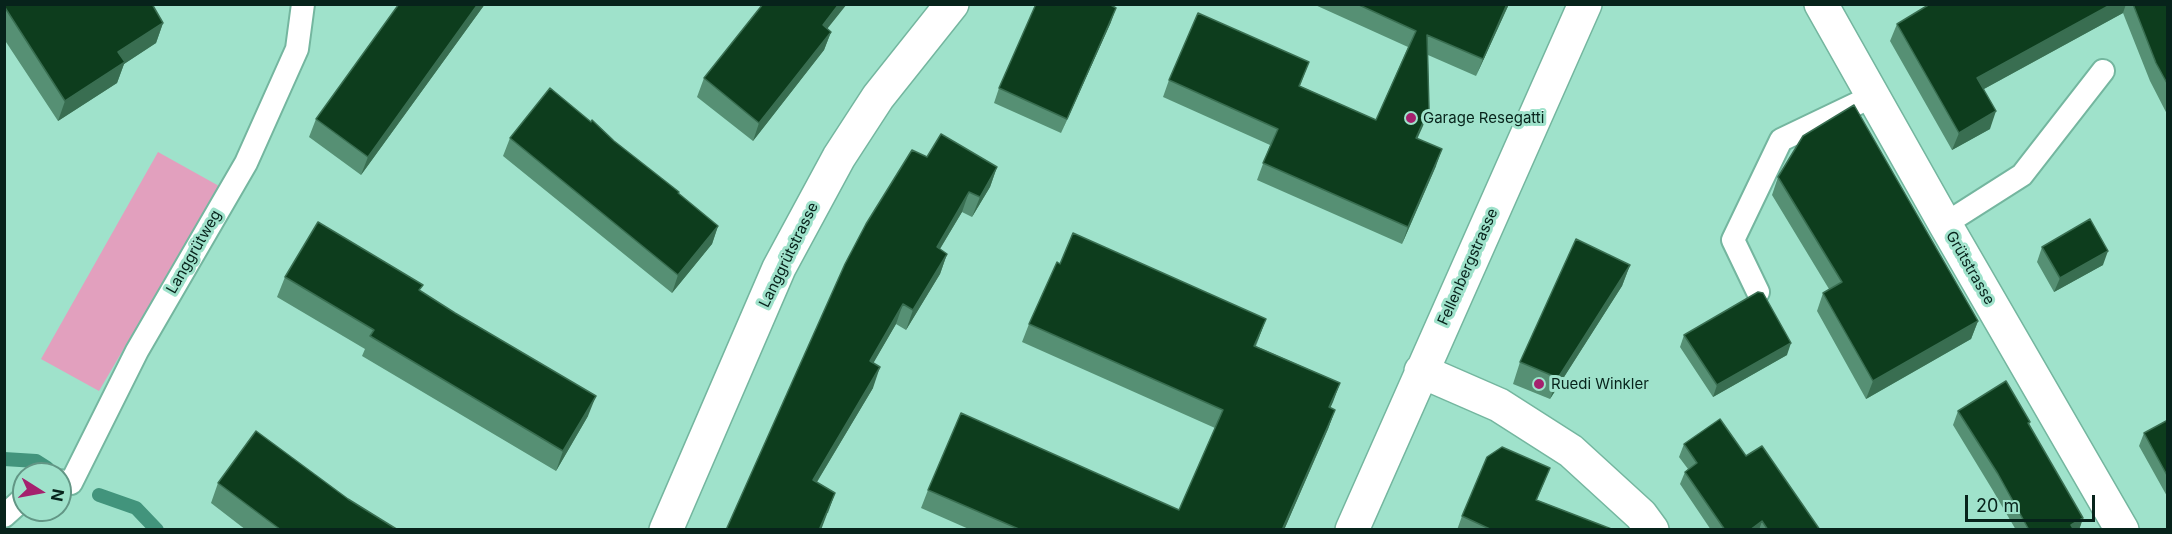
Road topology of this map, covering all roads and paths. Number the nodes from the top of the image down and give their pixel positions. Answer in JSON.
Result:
{"nodes":[{"id":1,"x":303,"y":4,"type":"edge"},
{"id":2,"x":952,"y":4,"type":"edge"},
{"id":3,"x":1585,"y":4,"type":"edge"},
{"id":4,"x":1821,"y":4,"type":"edge"},
{"id":5,"x":2103,"y":71,"type":"dead end"},
{"id":6,"x":1873,"y":96,"type":"junction"},
{"id":7,"x":1945,"y":224,"type":"junction"},
{"id":8,"x":1758,"y":292,"type":"edge"},
{"id":9,"x":1421,"y":371,"type":"junction"},
{"id":10,"x":72,"y":481,"type":"edge"},
{"id":11,"x":666,"y":530,"type":"edge"},
{"id":12,"x":1352,"y":530,"type":"edge"},
{"id":13,"x":1652,"y":530,"type":"edge"},
{"id":14,"x":2122,"y":530,"type":"edge"}],
"edges":[{"from":1,"to":10,"type":"lane","name":"Langgrütweg"},
{"from":2,"to":11,"type":"street","name":"Langgrütstrasse"},
{"from":3,"to":9,"type":"street","name":"Fellenbergstrasse"},
{"from":4,"to":6,"type":"street","name":"Grütstrasse"},
{"from":5,"to":7,"type":"lane"},
{"from":6,"to":7,"type":"street","name":"Grütstrasse"},
{"from":6,"to":8,"type":"lane"},
{"from":7,"to":14,"type":"street","name":"Grütstrasse"},
{"from":9,"to":12,"type":"street","name":"Fellenbergstrasse"},
{"from":9,"to":13,"type":"street"}]}
